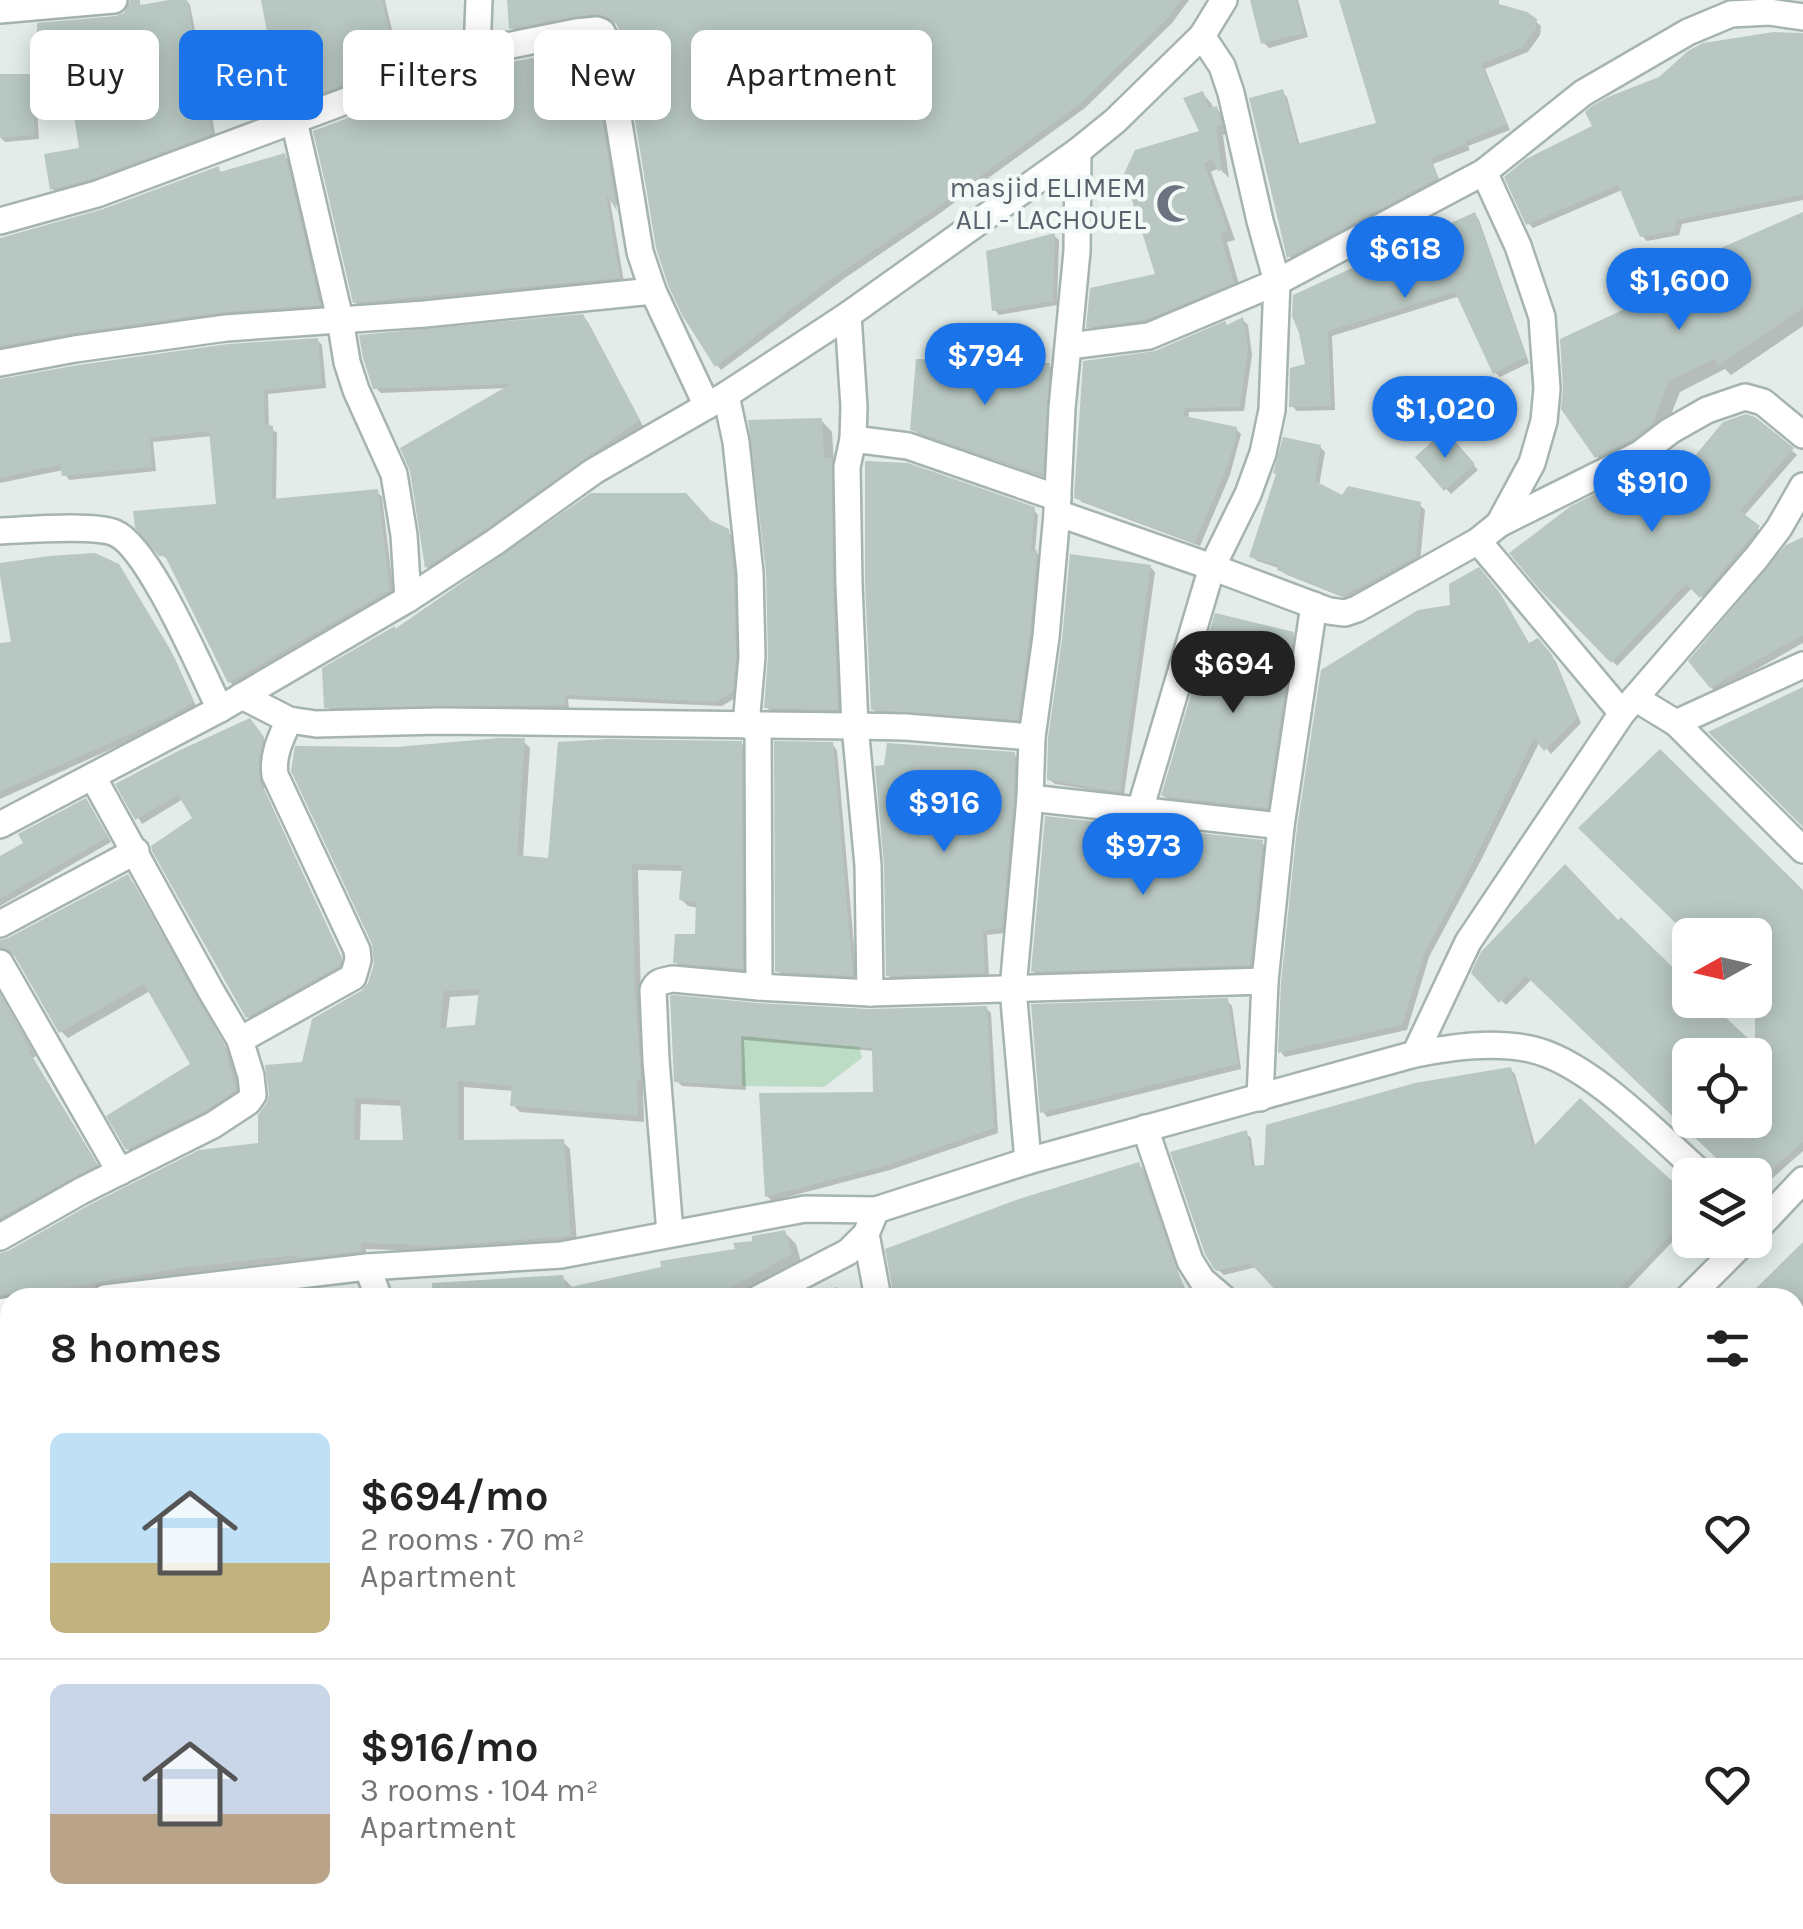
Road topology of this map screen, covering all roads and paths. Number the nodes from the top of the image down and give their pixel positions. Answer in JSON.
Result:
{"nodes":[{"id":1,"x":114,"y":0,"type":"edge"},
{"id":2,"x":478,"y":0,"type":"edge"},
{"id":3,"x":1224,"y":0,"type":"edge"},
{"id":4,"x":1729,"y":7,"type":"edge"},
{"id":5,"x":0,"y":10,"type":"edge"},
{"id":6,"x":1803,"y":17,"type":"edge"},
{"id":7,"x":477,"y":30,"type":"edge"},
{"id":8,"x":1202,"y":36,"type":"junction"},
{"id":9,"x":514,"y":44,"type":"edge"},
{"id":10,"x":294,"y":120,"type":"joint"},
{"id":11,"x":1078,"y":151,"type":"junction"},
{"id":12,"x":1484,"y":172,"type":"junction"},
{"id":13,"x":0,"y":221,"type":"edge"},
{"id":14,"x":1277,"y":282,"type":"junction"},
{"id":15,"x":653,"y":291,"type":"junction"},
{"id":16,"x":848,"y":315,"type":"junction"},
{"id":17,"x":340,"y":318,"type":"junction"},
{"id":18,"x":1069,"y":346,"type":"junction"},
{"id":19,"x":0,"y":363,"type":"edge"},
{"id":20,"x":717,"y":401,"type":"junction"},
{"id":21,"x":1803,"y":435,"type":"edge"},
{"id":22,"x":853,"y":439,"type":"junction"},
{"id":23,"x":1803,"y":486,"type":"edge"},
{"id":24,"x":1058,"y":506,"type":"junction"},
{"id":25,"x":1499,"y":524,"type":"junction"},
{"id":26,"x":0,"y":531,"type":"edge"},
{"id":27,"x":1478,"y":540,"type":"junction"},
{"id":28,"x":1212,"y":567,"type":"junction"},
{"id":29,"x":408,"y":600,"type":"junction"},
{"id":30,"x":1314,"y":605,"type":"junction"},
{"id":31,"x":1803,"y":665,"type":"edge"},
{"id":32,"x":231,"y":703,"type":"junction"},
{"id":33,"x":1628,"y":705,"type":"junction"},
{"id":34,"x":289,"y":720,"type":"junction"},
{"id":35,"x":1676,"y":724,"type":"junction"},
{"id":36,"x":752,"y":725,"type":"junction"},
{"id":37,"x":855,"y":726,"type":"junction"},
{"id":38,"x":1032,"y":737,"type":"junction"},
{"id":39,"x":93,"y":777,"type":"junction"},
{"id":40,"x":1030,"y":798,"type":"junction"},
{"id":41,"x":1140,"y":810,"type":"junction"},
{"id":42,"x":0,"y":825,"type":"edge"},
{"id":43,"x":1281,"y":826,"type":"junction"},
{"id":44,"x":1803,"y":850,"type":"edge"},
{"id":45,"x":136,"y":851,"type":"junction"},
{"id":46,"x":0,"y":924,"type":"edge"},
{"id":47,"x":0,"y":963,"type":"edge"},
{"id":48,"x":1266,"y":981,"type":"junction"},
{"id":49,"x":759,"y":987,"type":"junction"},
{"id":50,"x":1013,"y":989,"type":"junction"},
{"id":51,"x":870,"y":993,"type":"junction"},
{"id":52,"x":240,"y":1040,"type":"junction"},
{"id":53,"x":1415,"y":1054,"type":"junction"},
{"id":54,"x":1260,"y":1098,"type":"junction"},
{"id":55,"x":1146,"y":1128,"type":"junction"},
{"id":56,"x":1684,"y":1158,"type":"edge"},
{"id":57,"x":1028,"y":1162,"type":"junction"},
{"id":58,"x":120,"y":1172,"type":"junction"},
{"id":59,"x":1803,"y":1180,"type":"edge"},
{"id":60,"x":1772,"y":1211,"type":"edge"},
{"id":61,"x":871,"y":1222,"type":"junction"},
{"id":62,"x":670,"y":1233,"type":"junction"},
{"id":63,"x":0,"y":1237,"type":"edge"},
{"id":64,"x":1726,"y":1258,"type":"edge"},
{"id":65,"x":367,"y":1267,"type":"junction"},
{"id":66,"x":189,"y":1288,"type":"edge"},
{"id":67,"x":374,"y":1288,"type":"edge"},
{"id":68,"x":778,"y":1288,"type":"edge"},
{"id":69,"x":877,"y":1288,"type":"edge"},
{"id":70,"x":1211,"y":1288,"type":"edge"},
{"id":71,"x":1698,"y":1288,"type":"edge"}],
"edges":[{"from":1,"to":5,"type":"street"},
{"from":2,"to":7,"type":"street"},
{"from":3,"to":8,"type":"street"},
{"from":4,"to":6,"type":"street"},
{"from":4,"to":12,"type":"street"},
{"from":8,"to":11,"type":"street"},
{"from":8,"to":14,"type":"street"},
{"from":9,"to":15,"type":"street"},
{"from":10,"to":13,"type":"street"},
{"from":10,"to":17,"type":"street"},
{"from":11,"to":16,"type":"street"},
{"from":11,"to":18,"type":"street"},
{"from":12,"to":14,"type":"street"},
{"from":12,"to":25,"type":"street"},
{"from":14,"to":18,"type":"street"},
{"from":14,"to":28,"type":"street"},
{"from":15,"to":17,"type":"street"},
{"from":15,"to":20,"type":"street"},
{"from":16,"to":20,"type":"street"},
{"from":16,"to":22,"type":"street"},
{"from":17,"to":19,"type":"street"},
{"from":17,"to":29,"type":"street"},
{"from":18,"to":24,"type":"street"},
{"from":20,"to":29,"type":"street"},
{"from":20,"to":36,"type":"street"},
{"from":21,"to":25,"type":"street"},
{"from":22,"to":24,"type":"street"},
{"from":22,"to":37,"type":"street"},
{"from":23,"to":33,"type":"street"},
{"from":24,"to":28,"type":"street"},
{"from":24,"to":38,"type":"street"},
{"from":25,"to":27,"type":"street"},
{"from":26,"to":32,"type":"street"},
{"from":27,"to":30,"type":"street"},
{"from":27,"to":33,"type":"street"},
{"from":28,"to":30,"type":"street"},
{"from":28,"to":41,"type":"street"},
{"from":29,"to":32,"type":"street"},
{"from":30,"to":43,"type":"street"},
{"from":31,"to":35,"type":"street"},
{"from":32,"to":34,"type":"street"},
{"from":32,"to":39,"type":"street"},
{"from":33,"to":35,"type":"street"},
{"from":33,"to":53,"type":"street"},
{"from":34,"to":36,"type":"street"},
{"from":34,"to":52,"type":"street"},
{"from":35,"to":44,"type":"street"},
{"from":36,"to":37,"type":"street"},
{"from":36,"to":49,"type":"street"},
{"from":37,"to":38,"type":"street"},
{"from":37,"to":51,"type":"street"},
{"from":38,"to":40,"type":"street"},
{"from":39,"to":42,"type":"street"},
{"from":39,"to":45,"type":"street"},
{"from":40,"to":41,"type":"street"},
{"from":40,"to":50,"type":"street"},
{"from":41,"to":43,"type":"street"},
{"from":43,"to":48,"type":"street"},
{"from":45,"to":46,"type":"street"},
{"from":45,"to":52,"type":"street"},
{"from":47,"to":58,"type":"street"},
{"from":48,"to":50,"type":"street"},
{"from":48,"to":54,"type":"street"},
{"from":49,"to":51,"type":"street"},
{"from":49,"to":62,"type":"street"},
{"from":50,"to":51,"type":"street"},
{"from":50,"to":57,"type":"street"},
{"from":52,"to":58,"type":"street"},
{"from":53,"to":54,"type":"street"},
{"from":53,"to":56,"type":"street"},
{"from":54,"to":55,"type":"street"},
{"from":55,"to":57,"type":"street"},
{"from":55,"to":70,"type":"street"},
{"from":57,"to":61,"type":"street"},
{"from":58,"to":63,"type":"street"},
{"from":59,"to":60,"type":"street"},
{"from":61,"to":62,"type":"street"},
{"from":61,"to":68,"type":"street"},
{"from":61,"to":69,"type":"street"},
{"from":62,"to":65,"type":"street"},
{"from":64,"to":71,"type":"street"},
{"from":65,"to":66,"type":"street"},
{"from":65,"to":67,"type":"street"}]}
